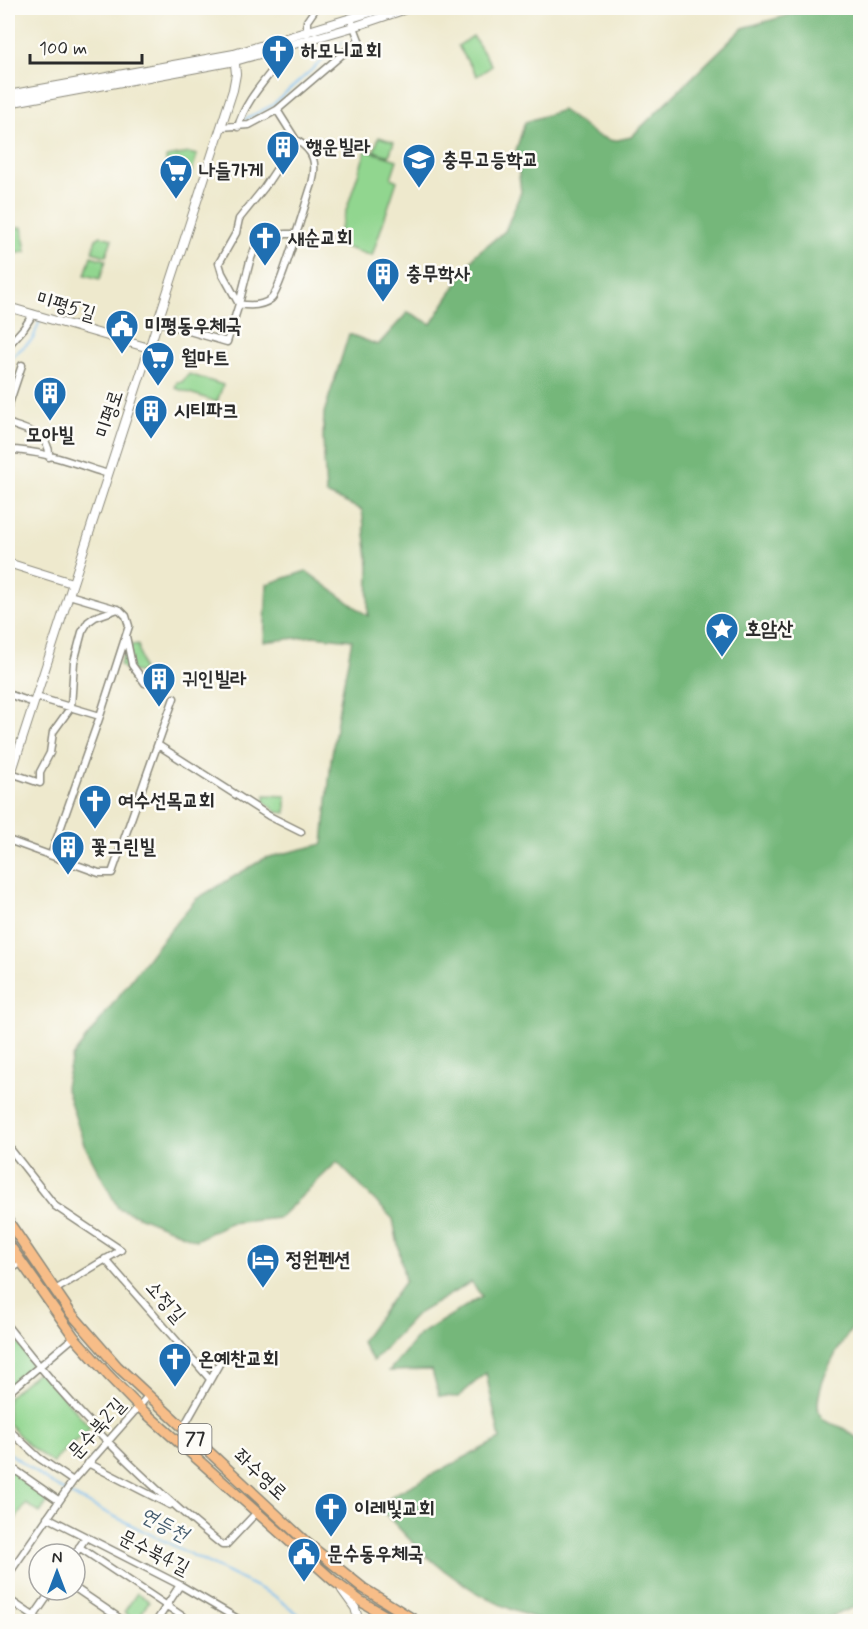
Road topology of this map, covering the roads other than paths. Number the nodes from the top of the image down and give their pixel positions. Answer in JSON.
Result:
{"nodes":[{"id":1,"x":316,"y":8,"type":"edge"},
{"id":2,"x":384,"y":8,"type":"edge"},
{"id":3,"x":409,"y":8,"type":"edge"},
{"id":4,"x":352,"y":23,"type":"junction"},
{"id":5,"x":308,"y":35,"type":"junction"},
{"id":6,"x":276,"y":48,"type":"junction"},
{"id":7,"x":234,"y":58,"type":"junction"},
{"id":8,"x":8,"y":95,"type":"edge"},
{"id":9,"x":8,"y":103,"type":"edge"},
{"id":10,"x":277,"y":110,"type":"junction"},
{"id":11,"x":221,"y":127,"type":"junction"},
{"id":12,"x":238,"y":127,"type":"junction"},
{"id":13,"x":296,"y":140,"type":"junction"},
{"id":14,"x":295,"y":234,"type":"junction"},
{"id":15,"x":239,"y":304,"type":"junction"},
{"id":16,"x":8,"y":307,"type":"edge"},
{"id":17,"x":33,"y":314,"type":"junction"},
{"id":18,"x":158,"y":322,"type":"junction"},
{"id":19,"x":8,"y":346,"type":"edge"},
{"id":20,"x":149,"y":348,"type":"junction"},
{"id":21,"x":22,"y":365,"type":"dead end"},
{"id":22,"x":8,"y":406,"type":"edge"},
{"id":23,"x":8,"y":423,"type":"edge"},
{"id":24,"x":8,"y":450,"type":"edge"},
{"id":25,"x":49,"y":457,"type":"junction"},
{"id":26,"x":108,"y":474,"type":"junction"},
{"id":27,"x":8,"y":563,"type":"edge"},
{"id":28,"x":72,"y":583,"type":"junction"},
{"id":29,"x":69,"y":595,"type":"junction"},
{"id":30,"x":118,"y":609,"type":"junction"},
{"id":31,"x":126,"y":635,"type":"junction"},
{"id":32,"x":137,"y":674,"type":"junction"},
{"id":33,"x":148,"y":674,"type":"dead end"},
{"id":34,"x":145,"y":683,"type":"dead end"},
{"id":35,"x":8,"y":694,"type":"edge"},
{"id":36,"x":174,"y":698,"type":"dead end"},
{"id":37,"x":35,"y":700,"type":"junction"},
{"id":38,"x":71,"y":707,"type":"junction"},
{"id":39,"x":100,"y":716,"type":"junction"},
{"id":40,"x":158,"y":745,"type":"junction"},
{"id":41,"x":11,"y":773,"type":"junction"},
{"id":42,"x":8,"y":783,"type":"edge"},
{"id":43,"x":301,"y":832,"type":"dead end"},
{"id":44,"x":8,"y":840,"type":"edge"},
{"id":45,"x":51,"y":855,"type":"junction"},
{"id":46,"x":8,"y":1146,"type":"edge"},
{"id":47,"x":8,"y":1221,"type":"edge"},
{"id":48,"x":8,"y":1243,"type":"edge"},
{"id":49,"x":105,"y":1259,"type":"junction"},
{"id":50,"x":21,"y":1263,"type":"junction"},
{"id":51,"x":8,"y":1270,"type":"edge"},
{"id":52,"x":55,"y":1290,"type":"junction"},
{"id":53,"x":8,"y":1327,"type":"edge"},
{"id":54,"x":74,"y":1337,"type":"junction"},
{"id":55,"x":223,"y":1357,"type":"dead end"},
{"id":56,"x":117,"y":1366,"type":"junction"},
{"id":57,"x":39,"y":1367,"type":"junction"},
{"id":58,"x":108,"y":1375,"type":"junction"},
{"id":59,"x":210,"y":1379,"type":"junction"},
{"id":60,"x":8,"y":1393,"type":"edge"},
{"id":61,"x":148,"y":1396,"type":"junction"},
{"id":62,"x":139,"y":1407,"type":"junction"},
{"id":63,"x":183,"y":1428,"type":"junction"},
{"id":64,"x":8,"y":1429,"type":"edge"},
{"id":65,"x":107,"y":1442,"type":"junction"},
{"id":66,"x":88,"y":1463,"type":"junction"},
{"id":67,"x":8,"y":1465,"type":"edge"},
{"id":68,"x":71,"y":1482,"type":"junction"},
{"id":69,"x":58,"y":1500,"type":"junction"},
{"id":70,"x":176,"y":1509,"type":"junction"},
{"id":71,"x":257,"y":1512,"type":"junction"},
{"id":72,"x":47,"y":1517,"type":"junction"},
{"id":73,"x":87,"y":1537,"type":"junction"},
{"id":74,"x":84,"y":1542,"type":"edge"},
{"id":75,"x":87,"y":1552,"type":"edge"},
{"id":76,"x":8,"y":1575,"type":"edge"},
{"id":77,"x":335,"y":1582,"type":"junction"},
{"id":78,"x":180,"y":1585,"type":"junction"},
{"id":79,"x":87,"y":1596,"type":"edge"},
{"id":80,"x":8,"y":1599,"type":"edge"},
{"id":81,"x":44,"y":1602,"type":"edge"},
{"id":82,"x":167,"y":1606,"type":"junction"},
{"id":83,"x":394,"y":1607,"type":"junction"},
{"id":84,"x":34,"y":1616,"type":"junction"},
{"id":85,"x":388,"y":1620,"type":"edge"},
{"id":86,"x":42,"y":1622,"type":"edge"},
{"id":87,"x":124,"y":1622,"type":"edge"},
{"id":88,"x":156,"y":1622,"type":"edge"},
{"id":89,"x":191,"y":1622,"type":"edge"},
{"id":90,"x":243,"y":1622,"type":"edge"},
{"id":91,"x":359,"y":1622,"type":"edge"},
{"id":92,"x":418,"y":1622,"type":"edge"}],
"edges":[{"from":1,"to":5,"type":"street"},
{"from":2,"to":4,"type":"street"},
{"from":3,"to":4,"type":"street"},
{"from":4,"to":5,"type":"street"},
{"from":4,"to":10,"type":"street"},
{"from":5,"to":6,"type":"street"},
{"from":5,"to":7,"type":"street"},
{"from":6,"to":7,"type":"street"},
{"from":6,"to":12,"type":"street"},
{"from":7,"to":8,"type":"street"},
{"from":7,"to":9,"type":"street"},
{"from":7,"to":11,"type":"street","name":"미평로"},
{"from":10,"to":12,"type":"street"},
{"from":10,"to":13,"type":"street"},
{"from":11,"to":12,"type":"street"},
{"from":11,"to":18,"type":"street","name":"미평로"},
{"from":13,"to":14,"type":"street"},
{"from":13,"to":15,"type":"street"},
{"from":14,"to":15,"type":"street"},
{"from":14,"to":15,"type":"street"},
{"from":15,"to":18,"type":"street"},
{"from":16,"to":17,"type":"street","name":"미평5길"},
{"from":17,"to":19,"type":"street"},
{"from":17,"to":20,"type":"street","name":"미평5길"},
{"from":18,"to":20,"type":"street","name":"미평로"},
{"from":20,"to":26,"type":"street","name":"미평로"},
{"from":21,"to":22,"type":"street"},
{"from":23,"to":25,"type":"street"},
{"from":24,"to":25,"type":"street"},
{"from":25,"to":26,"type":"street"},
{"from":26,"to":28,"type":"street","name":"미평로"},
{"from":27,"to":28,"type":"street"},
{"from":28,"to":29,"type":"street","name":"미평로"},
{"from":29,"to":30,"type":"street"},
{"from":29,"to":37,"type":"street","name":"미평로"},
{"from":30,"to":31,"type":"street"},
{"from":30,"to":38,"type":"street"},
{"from":31,"to":32,"type":"street"},
{"from":31,"to":39,"type":"street"},
{"from":32,"to":33,"type":"street"},
{"from":32,"to":34,"type":"street"},
{"from":35,"to":37,"type":"street"},
{"from":36,"to":40,"type":"street"},
{"from":37,"to":38,"type":"street"},
{"from":37,"to":41,"type":"street","name":"미평로"},
{"from":38,"to":39,"type":"street"},
{"from":38,"to":41,"type":"street"},
{"from":39,"to":45,"type":"street"},
{"from":40,"to":43,"type":"street"},
{"from":40,"to":45,"type":"street"},
{"from":41,"to":42,"type":"street","name":"미평로"},
{"from":44,"to":45,"type":"street"},
{"from":46,"to":49,"type":"street"},
{"from":47,"to":52,"type":"main road","name":"좌수영로","number":"77"},
{"from":48,"to":50,"type":"main road","name":"좌수영로","number":"77"},
{"from":49,"to":52,"type":"street"},
{"from":49,"to":59,"type":"street","name":"소정길"},
{"from":50,"to":51,"type":"street"},
{"from":50,"to":54,"type":"main road","name":"좌수영로","number":"77"},
{"from":52,"to":56,"type":"main road","name":"좌수영로","number":"77"},
{"from":53,"to":57,"type":"street"},
{"from":54,"to":57,"type":"street"},
{"from":54,"to":58,"type":"main road","name":"좌수영로","number":"77"},
{"from":55,"to":59,"type":"street"},
{"from":56,"to":58,"type":"main road"},
{"from":56,"to":61,"type":"main road","name":"좌수영로","number":"77"},
{"from":57,"to":60,"type":"street"},
{"from":57,"to":65,"type":"street"},
{"from":58,"to":62,"type":"main road","name":"좌수영로","number":"77"},
{"from":59,"to":63,"type":"street"},
{"from":61,"to":62,"type":"street","name":"문수북2길"},
{"from":61,"to":63,"type":"main road","name":"좌수영로","number":"77"},
{"from":62,"to":65,"type":"street","name":"문수북2길"},
{"from":62,"to":71,"type":"main road","name":"좌수영로","number":"77"},
{"from":63,"to":83,"type":"main road","name":"좌수영로","number":"77"},
{"from":64,"to":68,"type":"street"},
{"from":65,"to":66,"type":"street","name":"문수북2길"},
{"from":65,"to":70,"type":"street"},
{"from":66,"to":68,"type":"street","name":"문수북2길"},
{"from":66,"to":70,"type":"street"},
{"from":67,"to":69,"type":"street"},
{"from":68,"to":69,"type":"street","name":"문수북2길"},
{"from":69,"to":72,"type":"street"},
{"from":70,"to":71,"type":"street"},
{"from":71,"to":77,"type":"main road","name":"좌수영로","number":"77"},
{"from":72,"to":73,"type":"street","name":"문수북4길"},
{"from":72,"to":76,"type":"street"},
{"from":73,"to":74,"type":"street"},
{"from":73,"to":78,"type":"street","name":"문수북4길"},
{"from":75,"to":82,"type":"street"},
{"from":77,"to":85,"type":"main road","name":"좌수영로","number":"77"},
{"from":77,"to":91,"type":"street"},
{"from":78,"to":82,"type":"street"},
{"from":78,"to":90,"type":"street","name":"문수북4길"},
{"from":79,"to":87,"type":"street"},
{"from":80,"to":84,"type":"street"},
{"from":81,"to":84,"type":"street"},
{"from":82,"to":88,"type":"street"},
{"from":82,"to":89,"type":"street"},
{"from":83,"to":85,"type":"street"},
{"from":83,"to":92,"type":"main road","name":"좌수영로","number":"77"},
{"from":84,"to":86,"type":"street"}]}
